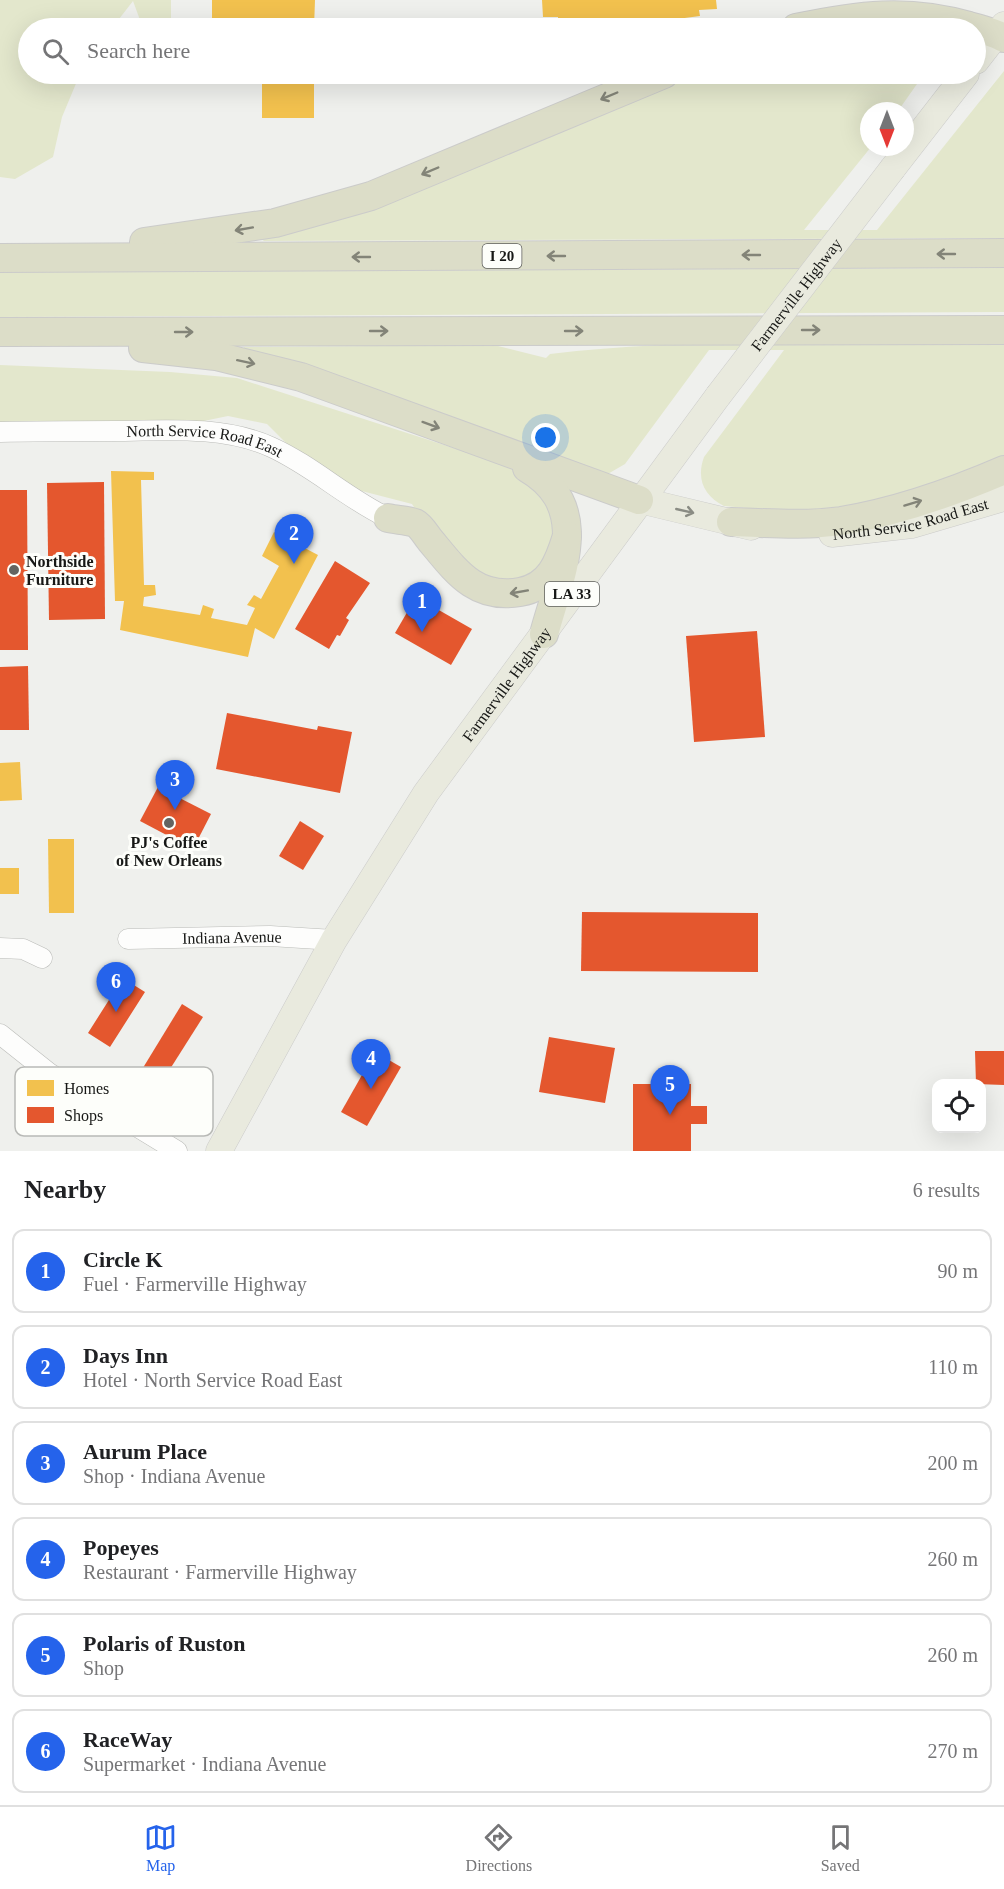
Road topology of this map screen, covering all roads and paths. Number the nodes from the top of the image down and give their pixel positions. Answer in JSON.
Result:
{"nodes":[{"id":1,"x":855,"y":18,"type":"edge"},
{"id":2,"x":935,"y":18,"type":"edge"},
{"id":3,"x":986,"y":29,"type":"edge"},
{"id":4,"x":1001,"y":32,"type":"edge"},
{"id":5,"x":986,"y":49,"type":"edge"},
{"id":6,"x":640,"y":84,"type":"edge"},
{"id":7,"x":958,"y":84,"type":"edge"},
{"id":8,"x":1004,"y":253,"type":"edge"},
{"id":9,"x":0,"y":258,"type":"edge"},
{"id":10,"x":67,"y":259,"type":"junction"},
{"id":11,"x":1004,"y":330,"type":"edge"},
{"id":12,"x":0,"y":332,"type":"edge"},
{"id":13,"x":0,"y":339,"type":"edge"},
{"id":14,"x":0,"y":432,"type":"edge"},
{"id":15,"x":494,"y":448,"type":"junction"},
{"id":16,"x":1004,"y":470,"type":"edge"},
{"id":17,"x":1004,"y":498,"type":"edge"},
{"id":18,"x":639,"y":500,"type":"junction"},
{"id":19,"x":388,"y":518,"type":"joint"},
{"id":20,"x":730,"y":522,"type":"junction"},
{"id":21,"x":567,"y":537,"type":"junction"},
{"id":22,"x":544,"y":634,"type":"junction"},
{"id":23,"x":128,"y":939,"type":"dead end"},
{"id":24,"x":334,"y":940,"type":"junction"},
{"id":25,"x":0,"y":948,"type":"edge"},
{"id":26,"x":42,"y":958,"type":"dead end"},
{"id":27,"x":0,"y":1034,"type":"edge"},
{"id":28,"x":41,"y":1067,"type":"edge"},
{"id":29,"x":152,"y":1136,"type":"edge"},
{"id":30,"x":177,"y":1151,"type":"edge"},
{"id":31,"x":219,"y":1151,"type":"edge"}],
"edges":[{"from":1,"to":2,"type":"highway"},
{"from":3,"to":4,"type":"highway"},
{"from":4,"to":5,"type":"main road"},
{"from":6,"to":10,"type":"highway","one_way":true},
{"from":7,"to":18,"type":"main road","name":"Farmerville Highway","number":"LA 33","bridge":true},
{"from":8,"to":10,"type":"highway","number":"I 20","one_way":true},
{"from":9,"to":10,"type":"highway","number":"I 20"},
{"from":12,"to":11,"type":"highway","one_way":true},
{"from":13,"to":15,"type":"highway","one_way":true},
{"from":14,"to":19,"type":"street","name":"North Service Road East"},
{"from":15,"to":18,"type":"highway"},
{"from":15,"to":21,"type":"highway"},
{"from":20,"to":16,"type":"highway","one_way":true},
{"from":17,"to":20,"type":"main road","name":"North Service Road East"},
{"from":18,"to":20,"type":"main road","name":"North Service Road East","one_way":true},
{"from":18,"to":22,"type":"main road","name":"Farmerville Highway","number":"LA 33"},
{"from":21,"to":19,"type":"highway","one_way":true},
{"from":21,"to":22,"type":"highway"},
{"from":22,"to":24,"type":"main road","name":"Farmerville Highway","number":"LA 33"},
{"from":23,"to":24,"type":"street","name":"Indiana Avenue"},
{"from":24,"to":31,"type":"main road","name":"Farmerville Highway","number":"LA 33"},
{"from":25,"to":26,"type":"street"},
{"from":27,"to":28,"type":"street"},
{"from":29,"to":30,"type":"street"}]}
